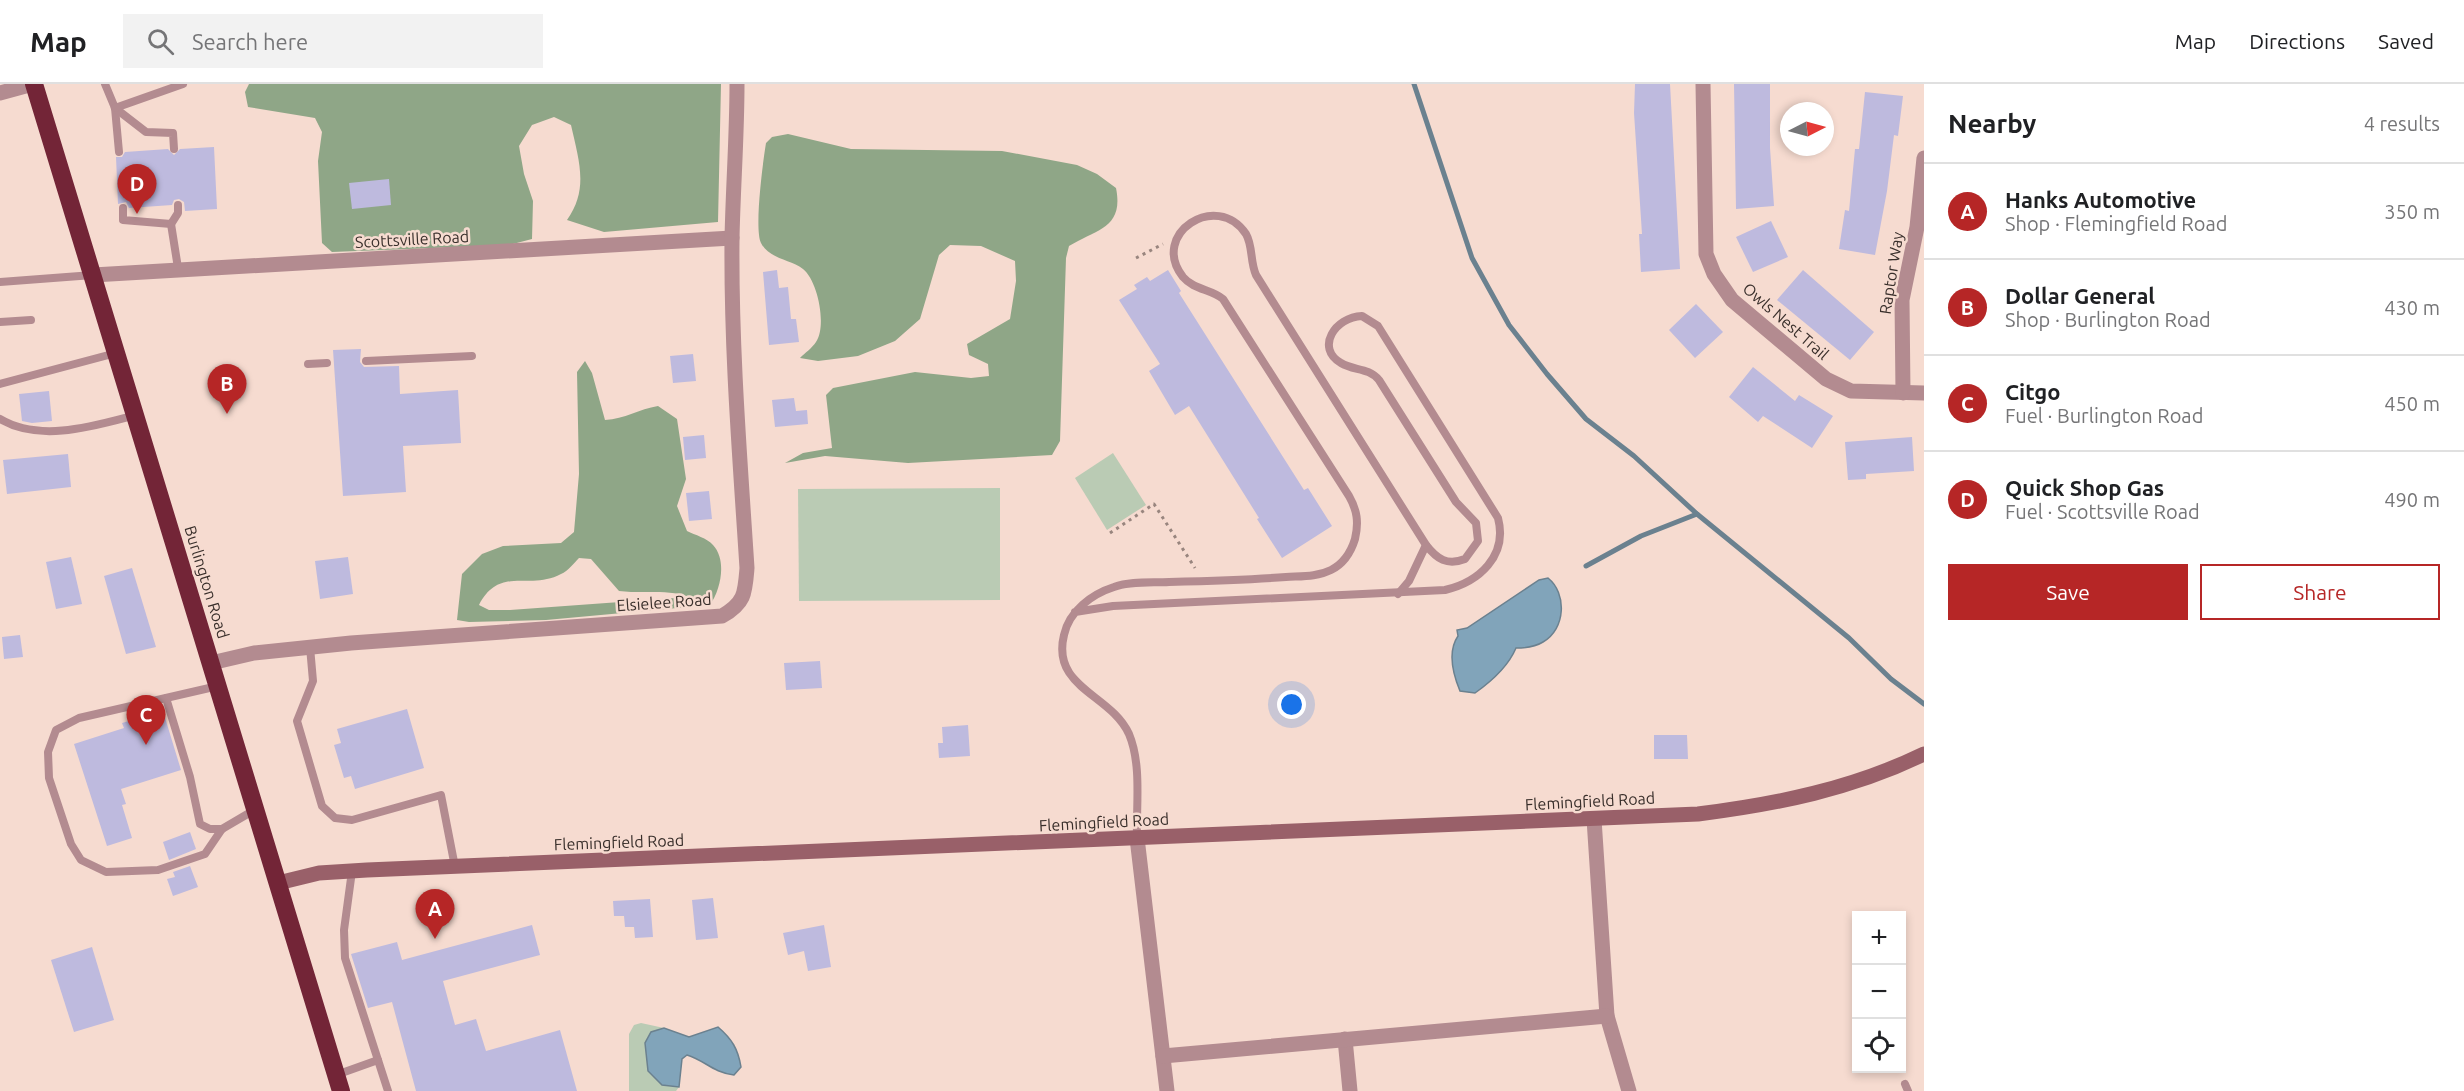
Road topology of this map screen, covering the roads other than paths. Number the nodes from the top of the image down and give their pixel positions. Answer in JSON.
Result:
{"nodes":[{"id":1,"x":33,"y":84,"type":"edge"},
{"id":2,"x":105,"y":84,"type":"edge"},
{"id":3,"x":183,"y":84,"type":"edge"},
{"id":4,"x":737,"y":84,"type":"edge"},
{"id":5,"x":1702,"y":84,"type":"edge"},
{"id":6,"x":0,"y":93,"type":"edge"},
{"id":7,"x":115,"y":108,"type":"junction"},
{"id":8,"x":174,"y":149,"type":"dead end"},
{"id":9,"x":119,"y":152,"type":"dead end"},
{"id":10,"x":1924,"y":158,"type":"edge"},
{"id":11,"x":178,"y":205,"type":"dead end"},
{"id":12,"x":123,"y":208,"type":"dead end"},
{"id":13,"x":171,"y":224,"type":"junction"},
{"id":14,"x":732,"y":238,"type":"junction"},
{"id":15,"x":178,"y":268,"type":"junction"},
{"id":16,"x":93,"y":275,"type":"junction"},
{"id":17,"x":0,"y":282,"type":"edge"},
{"id":18,"x":32,"y":320,"type":"dead end"},
{"id":19,"x":0,"y":322,"type":"edge"},
{"id":20,"x":117,"y":353,"type":"junction"},
{"id":21,"x":472,"y":356,"type":"dead end"},
{"id":22,"x":366,"y":361,"type":"dead end"},
{"id":23,"x":327,"y":363,"type":"dead end"},
{"id":24,"x":308,"y":364,"type":"dead end"},
{"id":25,"x":0,"y":384,"type":"edge"},
{"id":26,"x":1903,"y":393,"type":"junction"},
{"id":27,"x":1924,"y":393,"type":"edge"},
{"id":28,"x":136,"y":415,"type":"junction"},
{"id":29,"x":0,"y":419,"type":"edge"},
{"id":30,"x":1426,"y":545,"type":"junction"},
{"id":31,"x":1398,"y":594,"type":"junction"},
{"id":32,"x":1075,"y":612,"type":"junction"},
{"id":33,"x":310,"y":647,"type":"junction"},
{"id":34,"x":211,"y":663,"type":"junction"},
{"id":35,"x":218,"y":686,"type":"junction"},
{"id":36,"x":166,"y":698,"type":"junction"},
{"id":37,"x":1924,"y":754,"type":"edge"},
{"id":38,"x":256,"y":809,"type":"junction"},
{"id":39,"x":1594,"y":819,"type":"junction"},
{"id":40,"x":222,"y":829,"type":"junction"},
{"id":41,"x":1137,"y":838,"type":"junction"},
{"id":42,"x":455,"y":867,"type":"junction"},
{"id":43,"x":351,"y":871,"type":"junction"},
{"id":44,"x":278,"y":883,"type":"junction"},
{"id":45,"x":1607,"y":1016,"type":"junction"},
{"id":46,"x":1345,"y":1039,"type":"junction"},
{"id":47,"x":1163,"y":1056,"type":"junction"},
{"id":48,"x":378,"y":1060,"type":"junction"},
{"id":49,"x":339,"y":1083,"type":"edge"},
{"id":50,"x":388,"y":1091,"type":"edge"},
{"id":51,"x":1167,"y":1091,"type":"edge"},
{"id":52,"x":1350,"y":1091,"type":"edge"},
{"id":53,"x":1629,"y":1091,"type":"edge"}],
"edges":[{"from":1,"to":6,"type":"street"},
{"from":1,"to":16,"type":"highway","name":"Burlington Road"},
{"from":2,"to":7,"type":"lane"},
{"from":3,"to":7,"type":"lane"},
{"from":4,"to":14,"type":"street","name":"Elsielee Road"},
{"from":5,"to":26,"type":"street","name":"Owls Nest Trail"},
{"from":7,"to":8,"type":"lane"},
{"from":7,"to":9,"type":"lane"},
{"from":10,"to":26,"type":"street","name":"Raptor Way"},
{"from":11,"to":13,"type":"lane"},
{"from":12,"to":13,"type":"lane"},
{"from":13,"to":15,"type":"lane"},
{"from":14,"to":15,"type":"street","name":"Scottsville Road"},
{"from":14,"to":33,"type":"street","name":"Elsielee Road"},
{"from":15,"to":16,"type":"street","name":"Scottsville Road"},
{"from":16,"to":17,"type":"lane"},
{"from":16,"to":20,"type":"highway","name":"Burlington Road"},
{"from":18,"to":19,"type":"lane"},
{"from":20,"to":25,"type":"lane"},
{"from":20,"to":28,"type":"highway","name":"Burlington Road"},
{"from":21,"to":22,"type":"lane"},
{"from":23,"to":24,"type":"lane"},
{"from":26,"to":27,"type":"street","name":"Owls Nest Trail"},
{"from":28,"to":29,"type":"lane"},
{"from":28,"to":34,"type":"highway","name":"Burlington Road"},
{"from":30,"to":31,"type":"lane"},
{"from":30,"to":31,"type":"lane"},
{"from":30,"to":32,"type":"lane"},
{"from":31,"to":32,"type":"lane"},
{"from":32,"to":41,"type":"lane"},
{"from":33,"to":34,"type":"street","name":"Elsielee Road"},
{"from":33,"to":42,"type":"lane"},
{"from":34,"to":35,"type":"highway","name":"Burlington Road"},
{"from":35,"to":36,"type":"lane"},
{"from":35,"to":38,"type":"highway","name":"Burlington Road"},
{"from":36,"to":40,"type":"lane"},
{"from":36,"to":40,"type":"lane"},
{"from":37,"to":39,"type":"street","name":"Flemingfield Road"},
{"from":38,"to":40,"type":"lane"},
{"from":38,"to":44,"type":"highway","name":"Burlington Road"},
{"from":39,"to":41,"type":"street","name":"Flemingfield Road"},
{"from":39,"to":45,"type":"street"},
{"from":41,"to":42,"type":"street","name":"Flemingfield Road"},
{"from":41,"to":47,"type":"street"},
{"from":42,"to":43,"type":"street","name":"Flemingfield Road"},
{"from":43,"to":44,"type":"street","name":"Flemingfield Road"},
{"from":43,"to":48,"type":"lane"},
{"from":44,"to":49,"type":"highway","name":"Burlington Road"},
{"from":45,"to":46,"type":"street"},
{"from":45,"to":53,"type":"street"},
{"from":46,"to":47,"type":"street"},
{"from":46,"to":52,"type":"street"},
{"from":47,"to":51,"type":"street"},
{"from":48,"to":49,"type":"lane"},
{"from":48,"to":50,"type":"lane"}]}
